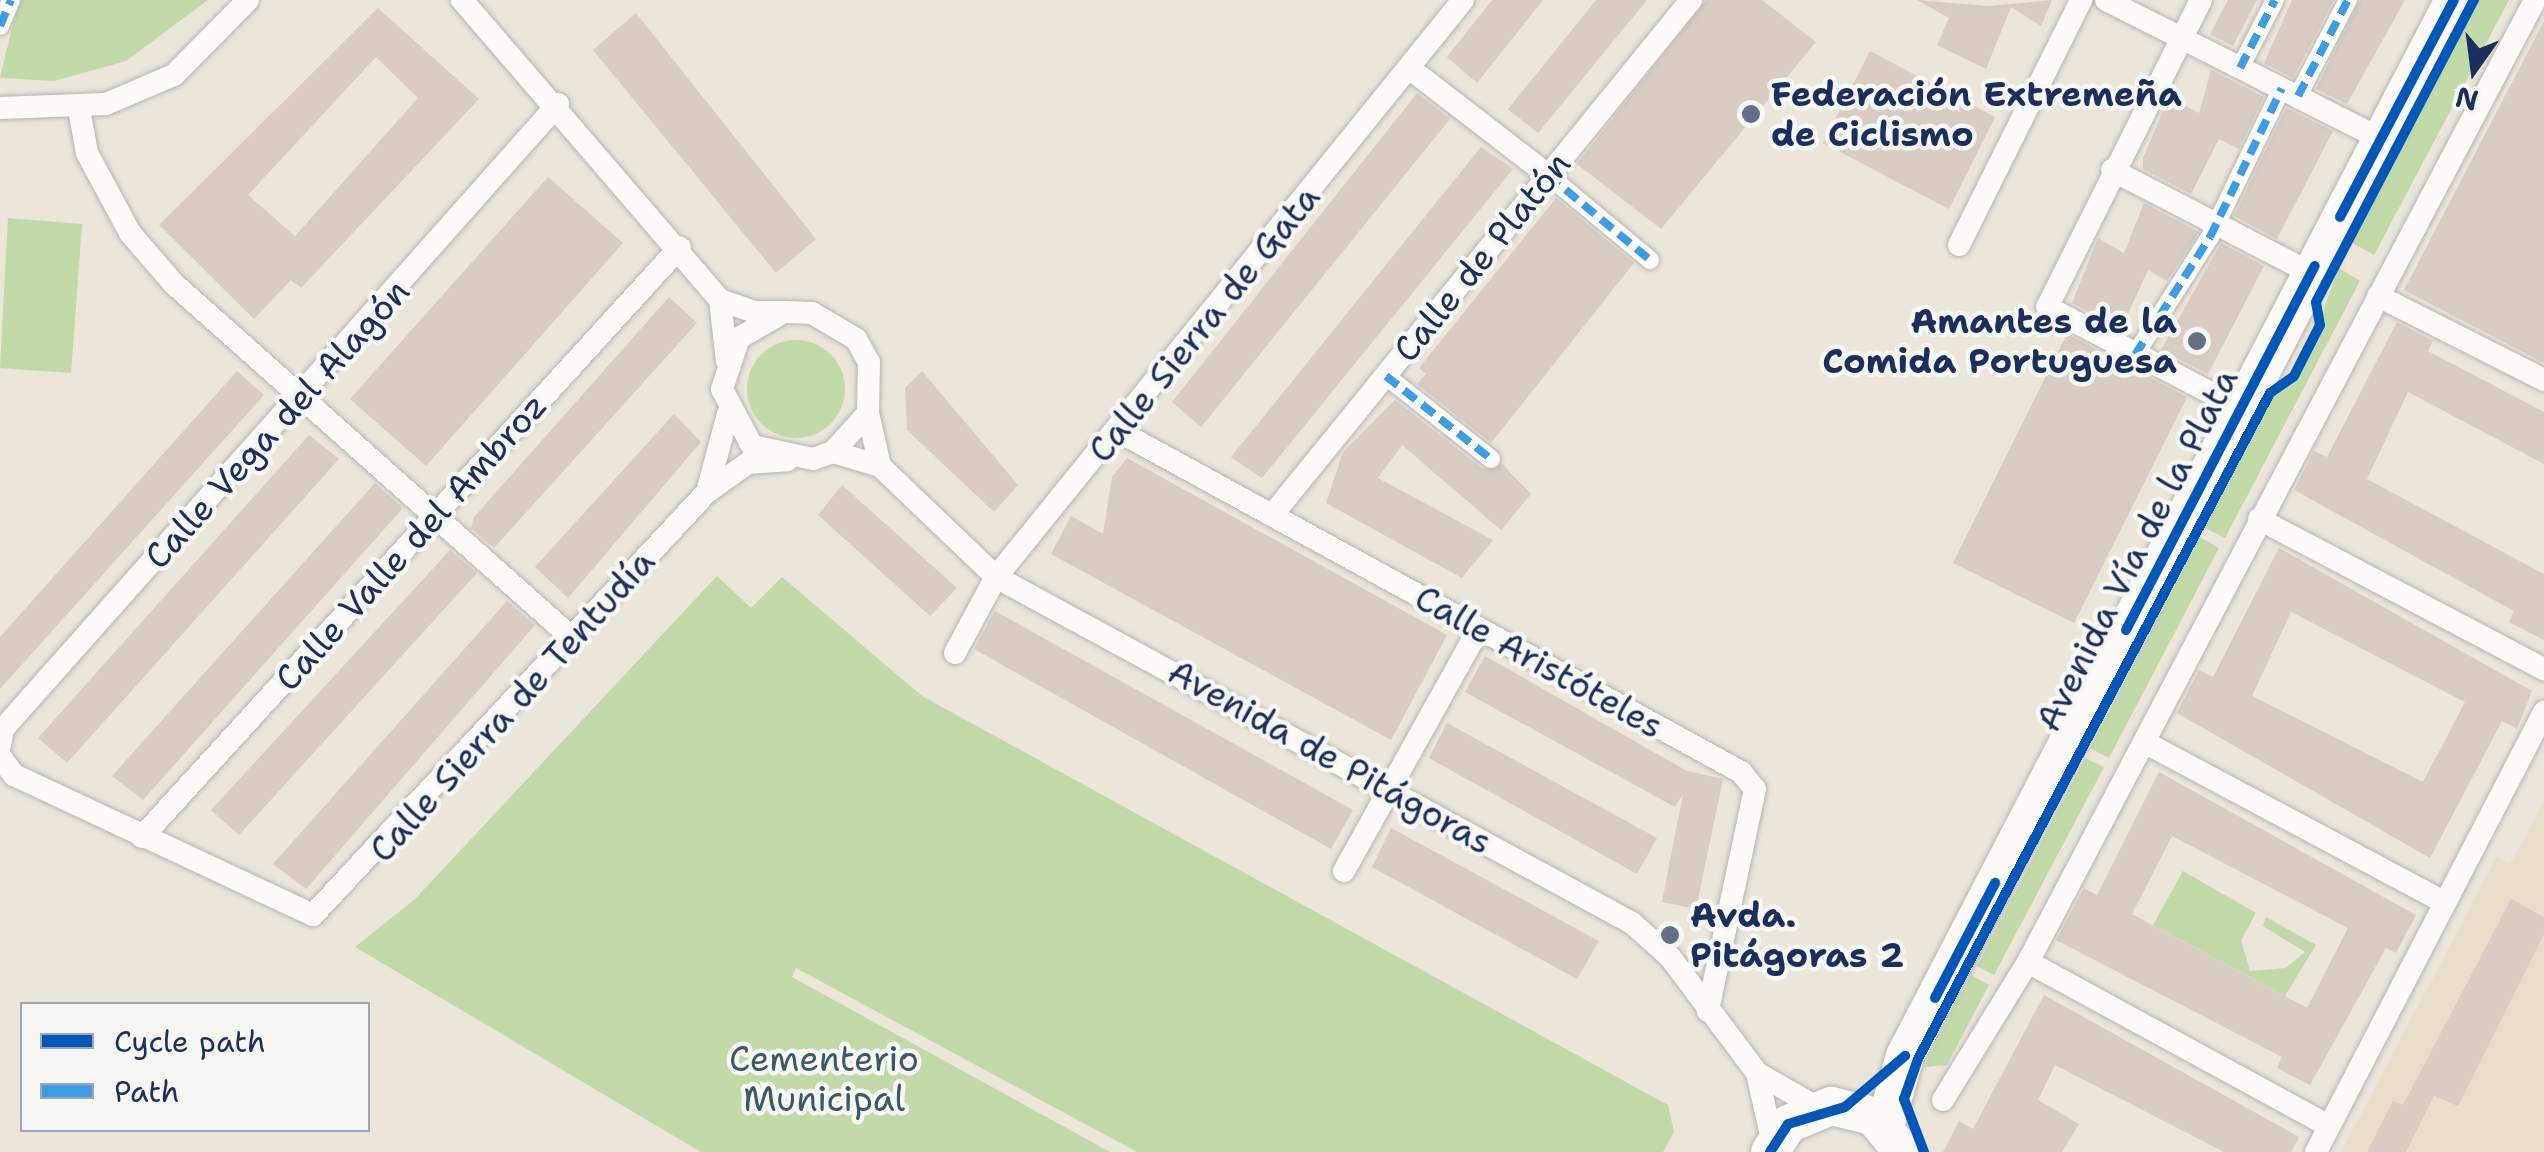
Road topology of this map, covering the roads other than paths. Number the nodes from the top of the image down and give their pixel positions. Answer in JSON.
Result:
{"nodes":[{"id":1,"x":11,"y":0,"type":"edge"},
{"id":2,"x":248,"y":0,"type":"edge"},
{"id":3,"x":462,"y":0,"type":"edge"},
{"id":4,"x":1463,"y":0,"type":"edge"},
{"id":5,"x":1690,"y":0,"type":"edge"},
{"id":6,"x":2081,"y":0,"type":"edge"},
{"id":7,"x":2106,"y":0,"type":"edge"},
{"id":8,"x":2201,"y":0,"type":"edge"},
{"id":9,"x":2275,"y":0,"type":"edge"},
{"id":10,"x":2348,"y":0,"type":"edge"},
{"id":11,"x":2454,"y":0,"type":"edge"},
{"id":12,"x":2535,"y":0,"type":"edge"},
{"id":13,"x":0,"y":26,"type":"edge"},
{"id":14,"x":2181,"y":38,"type":"junction"},
{"id":15,"x":1409,"y":68,"type":"junction"},
{"id":16,"x":2240,"y":68,"type":"junction"},
{"id":17,"x":2290,"y":92,"type":"junction"},
{"id":18,"x":558,"y":104,"type":"junction"},
{"id":19,"x":0,"y":108,"type":"edge"},
{"id":20,"x":79,"y":109,"type":"junction"},
{"id":21,"x":2381,"y":139,"type":"junction"},
{"id":22,"x":2112,"y":170,"type":"junction"},
{"id":23,"x":1548,"y":175,"type":"junction"},
{"id":24,"x":2217,"y":224,"type":"junction"},
{"id":25,"x":1959,"y":245,"type":"dead end"},
{"id":26,"x":680,"y":247,"type":"junction"},
{"id":27,"x":1650,"y":260,"type":"dead end"},
{"id":28,"x":2311,"y":273,"type":"junction"},
{"id":29,"x":2378,"y":296,"type":"junction"},
{"id":30,"x":720,"y":300,"type":"junction"},
{"id":31,"x":784,"y":312,"type":"junction"},
{"id":32,"x":2135,"y":355,"type":"junction"},
{"id":33,"x":727,"y":360,"type":"junction"},
{"id":34,"x":1386,"y":376,"type":"junction"},
{"id":35,"x":2544,"y":380,"type":"edge"},
{"id":36,"x":302,"y":398,"type":"junction"},
{"id":37,"x":2242,"y":409,"type":"junction"},
{"id":38,"x":868,"y":413,"type":"junction"},
{"id":39,"x":728,"y":414,"type":"junction"},
{"id":40,"x":1120,"y":432,"type":"junction"},
{"id":41,"x":833,"y":452,"type":"junction"},
{"id":42,"x":1492,"y":459,"type":"dead end"},
{"id":43,"x":788,"y":460,"type":"junction"},
{"id":44,"x":880,"y":466,"type":"junction"},
{"id":45,"x":707,"y":492,"type":"junction"},
{"id":46,"x":1273,"y":514,"type":"junction"},
{"id":47,"x":2259,"y":518,"type":"junction"},
{"id":48,"x":432,"y":519,"type":"junction"},
{"id":49,"x":996,"y":577,"type":"junction"},
{"id":50,"x":1478,"y":630,"type":"junction"},
{"id":51,"x":572,"y":638,"type":"junction"},
{"id":52,"x":955,"y":653,"type":"dead end"},
{"id":53,"x":2544,"y":669,"type":"edge"},
{"id":54,"x":2544,"y":712,"type":"edge"},
{"id":55,"x":2144,"y":742,"type":"junction"},
{"id":56,"x":0,"y":745,"type":"edge"},
{"id":57,"x":0,"y":756,"type":"edge"},
{"id":58,"x":1390,"y":787,"type":"junction"},
{"id":59,"x":142,"y":837,"type":"junction"},
{"id":60,"x":1344,"y":872,"type":"dead end"},
{"id":61,"x":2446,"y":903,"type":"junction"},
{"id":62,"x":2028,"y":962,"type":"junction"},
{"id":63,"x":1708,"y":1011,"type":"junction"},
{"id":64,"x":1905,"y":1056,"type":"junction"},
{"id":65,"x":1757,"y":1073,"type":"junction"},
{"id":66,"x":1943,"y":1100,"type":"dead end"},
{"id":67,"x":1832,"y":1107,"type":"junction"},
{"id":68,"x":2329,"y":1126,"type":"junction"},
{"id":69,"x":1894,"y":1139,"type":"edge"},
{"id":70,"x":1771,"y":1148,"type":"edge"},
{"id":71,"x":2316,"y":1152,"type":"edge"}],
"edges":[{"from":1,"to":13,"type":"street"},
{"from":2,"to":20,"type":"street"},
{"from":3,"to":18,"type":"street"},
{"from":4,"to":15,"type":"street","name":"Calle Sierra de Gata"},
{"from":5,"to":23,"type":"street","name":"Calle de Platón"},
{"from":6,"to":25,"type":"street"},
{"from":7,"to":14,"type":"street"},
{"from":8,"to":14,"type":"street"},
{"from":9,"to":16,"type":"street"},
{"from":10,"to":17,"type":"street"},
{"from":11,"to":21,"type":"main road","name":"Avenida Vía de la Plata"},
{"from":12,"to":29,"type":"street"},
{"from":14,"to":16,"type":"street"},
{"from":14,"to":22,"type":"street"},
{"from":15,"to":23,"type":"street"},
{"from":15,"to":40,"type":"street","name":"Calle Sierra de Gata"},
{"from":16,"to":17,"type":"street"},
{"from":17,"to":21,"type":"street"},
{"from":17,"to":24,"type":"street"},
{"from":18,"to":26,"type":"street"},
{"from":18,"to":36,"type":"street","name":"Calle Vega del Alagón"},
{"from":19,"to":20,"type":"street"},
{"from":20,"to":36,"type":"street"},
{"from":21,"to":28,"type":"main road","name":"Avenida Vía de la Plata"},
{"from":22,"to":24,"type":"street"},
{"from":22,"to":32,"type":"street"},
{"from":23,"to":27,"type":"street"},
{"from":23,"to":34,"type":"street","name":"Calle de Platón"},
{"from":24,"to":28,"type":"street"},
{"from":24,"to":32,"type":"street"},
{"from":26,"to":30,"type":"street"},
{"from":26,"to":48,"type":"street","name":"Calle Valle del Ambroz"},
{"from":28,"to":37,"type":"main road","name":"Avenida Vía de la Plata"},
{"from":29,"to":35,"type":"street"},
{"from":29,"to":47,"type":"street"},
{"from":30,"to":31,"type":"street"},
{"from":30,"to":33,"type":"street"},
{"from":31,"to":33,"type":"street"},
{"from":31,"to":38,"type":"street"},
{"from":32,"to":37,"type":"street"},
{"from":33,"to":39,"type":"street"},
{"from":34,"to":42,"type":"street"},
{"from":34,"to":46,"type":"street","name":"Calle de Platón"},
{"from":36,"to":48,"type":"street"},
{"from":36,"to":56,"type":"street","name":"Calle Vega del Alagón"},
{"from":37,"to":64,"type":"main road","name":"Avenida Vía de la Plata"},
{"from":38,"to":41,"type":"street"},
{"from":38,"to":44,"type":"street"},
{"from":39,"to":43,"type":"street"},
{"from":39,"to":45,"type":"street","name":"Calle Sierra de Tentudía"},
{"from":40,"to":46,"type":"street","name":"Calle Aristóteles"},
{"from":40,"to":49,"type":"street","name":"Calle Sierra de Gata"},
{"from":41,"to":43,"type":"street"},
{"from":41,"to":44,"type":"street","name":"Avenida de Pitágoras"},
{"from":43,"to":45,"type":"street","name":"Calle Sierra de Tentudía"},
{"from":44,"to":49,"type":"street","name":"Avenida de Pitágoras"},
{"from":45,"to":51,"type":"street","name":"Calle Sierra de Tentudía"},
{"from":46,"to":50,"type":"street","name":"Calle Aristóteles"},
{"from":47,"to":53,"type":"street"},
{"from":47,"to":55,"type":"street"},
{"from":48,"to":51,"type":"street"},
{"from":48,"to":59,"type":"street","name":"Calle Valle del Ambroz"},
{"from":49,"to":52,"type":"street","name":"Calle Sierra de Gata"},
{"from":49,"to":58,"type":"street","name":"Avenida de Pitágoras"},
{"from":50,"to":58,"type":"street"},
{"from":50,"to":63,"type":"street","name":"Calle Aristóteles"},
{"from":51,"to":59,"type":"street","name":"Calle Sierra de Tentudía"},
{"from":54,"to":61,"type":"street"},
{"from":55,"to":61,"type":"street"},
{"from":55,"to":62,"type":"street"},
{"from":57,"to":59,"type":"street"},
{"from":58,"to":60,"type":"street"},
{"from":58,"to":63,"type":"street","name":"Avenida de Pitágoras"},
{"from":61,"to":68,"type":"street"},
{"from":62,"to":66,"type":"street"},
{"from":62,"to":68,"type":"street"},
{"from":63,"to":65,"type":"street","name":"Avenida de Pitágoras"},
{"from":64,"to":67,"type":"main road","name":"Avenida Vía de la Plata"},
{"from":64,"to":69,"type":"main road","name":"Avenida Vía de la Plata"},
{"from":65,"to":67,"type":"street"},
{"from":65,"to":70,"type":"street"},
{"from":67,"to":69,"type":"main road"},
{"from":67,"to":70,"type":"main road","name":"Avenida Vía de la Plata"},
{"from":68,"to":71,"type":"street"}]}
